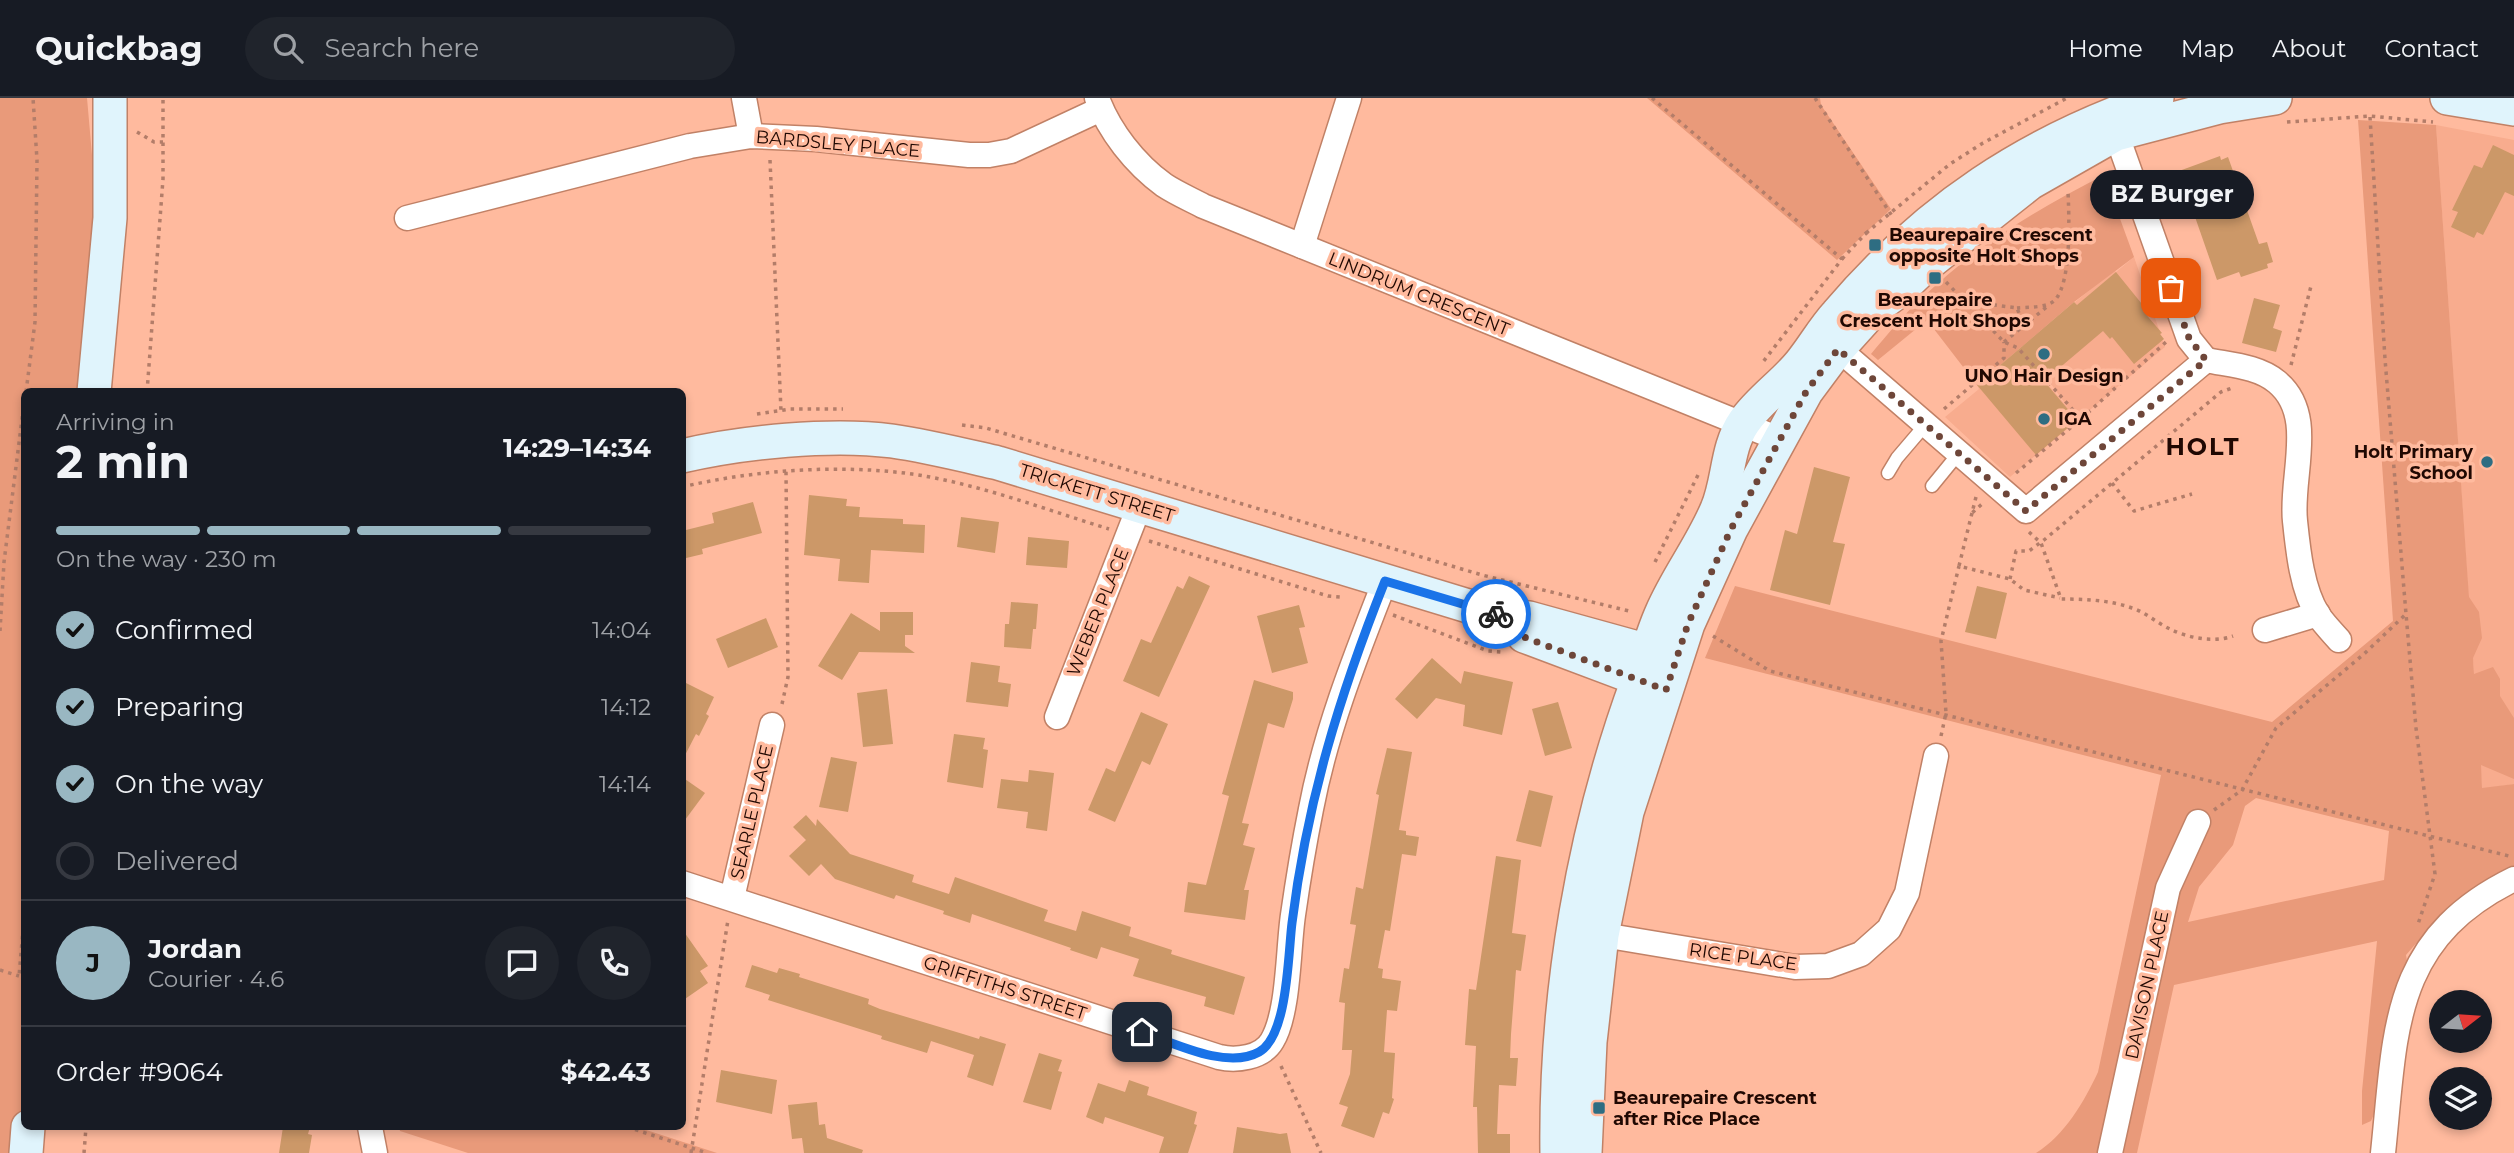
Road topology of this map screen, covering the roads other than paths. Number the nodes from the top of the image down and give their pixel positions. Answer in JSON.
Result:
{"nodes":[{"id":1,"x":110,"y":98,"type":"edge"},
{"id":2,"x":744,"y":98,"type":"edge"},
{"id":3,"x":1349,"y":98,"type":"edge"},
{"id":4,"x":2157,"y":98,"type":"edge"},
{"id":5,"x":2275,"y":98,"type":"edge"},
{"id":6,"x":2447,"y":98,"type":"edge"},
{"id":7,"x":1099,"y":104,"type":"edge"},
{"id":8,"x":2514,"y":109,"type":"edge"},
{"id":9,"x":2112,"y":124,"type":"junction"},
{"id":10,"x":760,"y":136,"type":"junction"},
{"id":11,"x":407,"y":218,"type":"dead end"},
{"id":12,"x":1302,"y":246,"type":"junction"},
{"id":13,"x":1830,"y":341,"type":"junction"},
{"id":14,"x":2206,"y":360,"type":"junction"},
{"id":15,"x":93,"y":388,"type":"edge"},
{"id":16,"x":1931,"y":420,"type":"junction"},
{"id":17,"x":1742,"y":424,"type":"junction"},
{"id":18,"x":1779,"y":439,"type":"junction"},
{"id":19,"x":1959,"y":453,"type":"junction"},
{"id":20,"x":686,"y":455,"type":"edge"},
{"id":21,"x":1888,"y":474,"type":"dead end"},
{"id":22,"x":1932,"y":486,"type":"dead end"},
{"id":23,"x":1134,"y":521,"type":"junction"},
{"id":24,"x":1385,"y":581,"type":"junction"},
{"id":25,"x":2318,"y":614,"type":"junction"},
{"id":26,"x":2264,"y":630,"type":"dead end"},
{"id":27,"x":2339,"y":640,"type":"dead end"},
{"id":28,"x":1658,"y":669,"type":"junction"},
{"id":29,"x":1057,"y":717,"type":"dead end"},
{"id":30,"x":772,"y":725,"type":"road end"},
{"id":31,"x":1936,"y":756,"type":"road end"},
{"id":32,"x":2198,"y":822,"type":"road end"},
{"id":33,"x":2514,"y":878,"type":"edge"},
{"id":34,"x":686,"y":884,"type":"edge"},
{"id":35,"x":732,"y":898,"type":"junction"},
{"id":36,"x":1588,"y":932,"type":"junction"},
{"id":37,"x":28,"y":1130,"type":"edge"},
{"id":38,"x":371,"y":1130,"type":"edge"},
{"id":39,"x":26,"y":1153,"type":"edge"},
{"id":40,"x":375,"y":1153,"type":"edge"},
{"id":41,"x":1557,"y":1153,"type":"edge"},
{"id":42,"x":1585,"y":1153,"type":"edge"},
{"id":43,"x":2110,"y":1153,"type":"edge"},
{"id":44,"x":2383,"y":1153,"type":"edge"}],
"edges":[{"from":1,"to":15,"type":"street"},
{"from":2,"to":10,"type":"street"},
{"from":3,"to":12,"type":"street"},
{"from":4,"to":9,"type":"street"},
{"from":5,"to":9,"type":"street"},
{"from":6,"to":8,"type":"street"},
{"from":7,"to":10,"type":"street","name":"BARDSLEY PLACE"},
{"from":7,"to":12,"type":"street","name":"LINDRUM CRESCENT"},
{"from":9,"to":13,"type":"street"},
{"from":9,"to":14,"type":"street"},
{"from":10,"to":11,"type":"street","name":"BARDSLEY PLACE"},
{"from":12,"to":17,"type":"street","name":"LINDRUM CRESCENT"},
{"from":13,"to":16,"type":"street"},
{"from":13,"to":17,"type":"street"},
{"from":13,"to":18,"type":"street"},
{"from":14,"to":19,"type":"street"},
{"from":14,"to":25,"type":"street"},
{"from":16,"to":19,"type":"street"},
{"from":16,"to":21,"type":"lane"},
{"from":17,"to":18,"type":"street","name":"LINDRUM CRESCENT"},
{"from":17,"to":28,"type":"street"},
{"from":18,"to":28,"type":"street"},
{"from":19,"to":22,"type":"lane"},
{"from":20,"to":23,"type":"street","name":"TRICKETT STREET"},
{"from":23,"to":24,"type":"street","name":"TRICKETT STREET"},
{"from":23,"to":29,"type":"street","name":"WEBER PLACE"},
{"from":24,"to":28,"type":"street","name":"TRICKETT STREET"},
{"from":24,"to":35,"type":"street","name":"GRIFFITHS STREET"},
{"from":25,"to":26,"type":"street"},
{"from":25,"to":27,"type":"street"},
{"from":28,"to":36,"type":"street"},
{"from":30,"to":35,"type":"street","name":"SEARLE PLACE"},
{"from":31,"to":36,"type":"street","name":"RICE PLACE"},
{"from":32,"to":43,"type":"street","name":"DAVISON PLACE"},
{"from":33,"to":44,"type":"street"},
{"from":34,"to":35,"type":"street","name":"GRIFFITHS STREET"},
{"from":36,"to":41,"type":"street"},
{"from":36,"to":42,"type":"street"},
{"from":37,"to":39,"type":"street"},
{"from":38,"to":40,"type":"street"}]}
